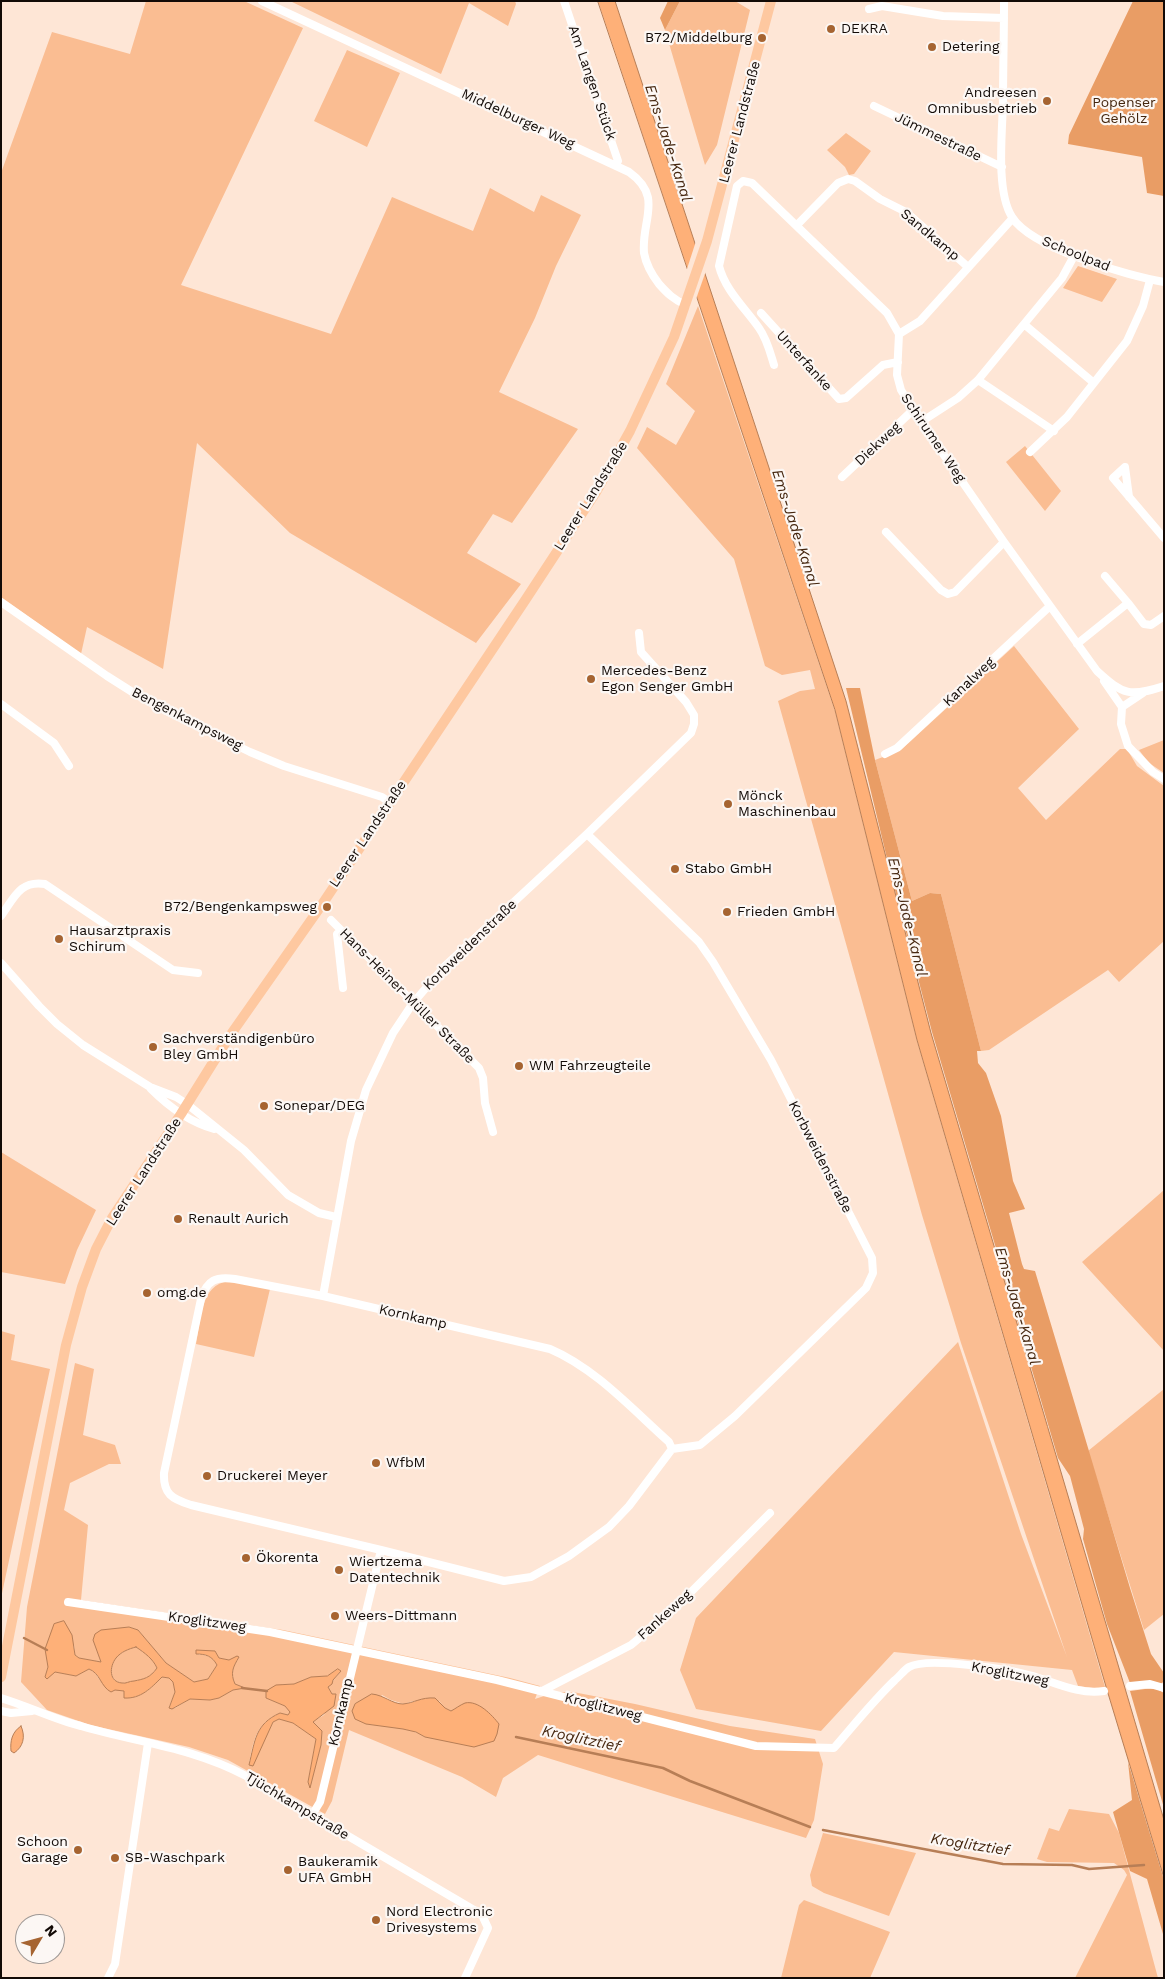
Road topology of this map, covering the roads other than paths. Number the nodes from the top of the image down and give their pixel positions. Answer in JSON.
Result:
{"nodes":[{"id":1,"x":262,"y":1,"type":"edge"},
{"id":2,"x":564,"y":1,"type":"edge"},
{"id":3,"x":771,"y":1,"type":"edge"},
{"id":4,"x":1004,"y":1,"type":"edge"},
{"id":5,"x":869,"y":9,"type":"dead end"},
{"id":6,"x":1004,"y":18,"type":"junction"},
{"id":7,"x":874,"y":106,"type":"dead end"},
{"id":8,"x":616,"y":165,"type":"junction"},
{"id":9,"x":1002,"y":167,"type":"junction"},
{"id":10,"x":1012,"y":219,"type":"junction"},
{"id":11,"x":797,"y":225,"type":"junction"},
{"id":12,"x":1074,"y":256,"type":"junction"},
{"id":13,"x":968,"y":267,"type":"junction"},
{"id":14,"x":1150,"y":280,"type":"junction"},
{"id":15,"x":1164,"y":282,"type":"edge"},
{"id":16,"x":686,"y":303,"type":"junction"},
{"id":17,"x":761,"y":313,"type":"dead end"},
{"id":18,"x":1025,"y":325,"type":"junction"},
{"id":19,"x":898,"y":334,"type":"junction"},
{"id":20,"x":898,"y":362,"type":"junction"},
{"id":21,"x":774,"y":364,"type":"dead end"},
{"id":22,"x":978,"y":380,"type":"junction"},
{"id":23,"x":1094,"y":383,"type":"junction"},
{"id":24,"x":913,"y":410,"type":"junction"},
{"id":25,"x":921,"y":422,"type":"junction"},
{"id":26,"x":1054,"y":431,"type":"junction"},
{"id":27,"x":1030,"y":452,"type":"dead end"},
{"id":28,"x":842,"y":477,"type":"dead end"},
{"id":29,"x":1129,"y":497,"type":"dead end"},
{"id":30,"x":886,"y":532,"type":"dead end"},
{"id":31,"x":1164,"y":538,"type":"edge"},
{"id":32,"x":1004,"y":542,"type":"junction"},
{"id":33,"x":1105,"y":576,"type":"dead end"},
{"id":34,"x":1,"y":602,"type":"edge"},
{"id":35,"x":1128,"y":603,"type":"junction"},
{"id":36,"x":1050,"y":606,"type":"junction"},
{"id":37,"x":1164,"y":616,"type":"edge"},
{"id":38,"x":639,"y":633,"type":"dead end"},
{"id":39,"x":1077,"y":644,"type":"junction"},
{"id":40,"x":1097,"y":671,"type":"junction"},
{"id":41,"x":1164,"y":686,"type":"edge"},
{"id":42,"x":1143,"y":693,"type":"junction"},
{"id":43,"x":1,"y":704,"type":"edge"},
{"id":44,"x":1122,"y":707,"type":"junction"},
{"id":45,"x":885,"y":754,"type":"dead end"},
{"id":46,"x":69,"y":766,"type":"dead end"},
{"id":47,"x":1164,"y":779,"type":"edge"},
{"id":48,"x":389,"y":802,"type":"junction"},
{"id":49,"x":587,"y":834,"type":"junction"},
{"id":50,"x":1,"y":916,"type":"edge"},
{"id":51,"x":331,"y":920,"type":"dead end"},
{"id":52,"x":341,"y":930,"type":"junction"},
{"id":53,"x":1,"y":963,"type":"edge"},
{"id":54,"x":198,"y":973,"type":"dead end"},
{"id":55,"x":343,"y":988,"type":"dead end"},
{"id":56,"x":413,"y":1003,"type":"junction"},
{"id":57,"x":150,"y":1088,"type":"junction"},
{"id":58,"x":187,"y":1104,"type":"junction"},
{"id":59,"x":181,"y":1114,"type":"junction"},
{"id":60,"x":216,"y":1129,"type":"junction"},
{"id":61,"x":493,"y":1132,"type":"dead end"},
{"id":62,"x":336,"y":1217,"type":"junction"},
{"id":63,"x":323,"y":1296,"type":"junction"},
{"id":64,"x":672,"y":1449,"type":"junction"},
{"id":65,"x":770,"y":1513,"type":"dead end"},
{"id":66,"x":381,"y":1550,"type":"junction"},
{"id":67,"x":68,"y":1602,"type":"dead end"},
{"id":68,"x":356,"y":1651,"type":"junction"},
{"id":69,"x":1,"y":1677,"type":"edge"},
{"id":70,"x":1130,"y":1686,"type":"dead end"},
{"id":71,"x":1164,"y":1688,"type":"edge"},
{"id":72,"x":542,"y":1691,"type":"junction"},
{"id":73,"x":1104,"y":1691,"type":"dead end"},
{"id":74,"x":1,"y":1698,"type":"edge"},
{"id":75,"x":1,"y":1711,"type":"edge"},
{"id":76,"x":34,"y":1711,"type":"junction"},
{"id":77,"x":148,"y":1742,"type":"junction"},
{"id":78,"x":312,"y":1815,"type":"junction"},
{"id":79,"x":108,"y":1978,"type":"edge"},
{"id":80,"x":466,"y":1978,"type":"edge"}],
"edges":[{"from":1,"to":8,"type":"street","name":"Middelburger Weg"},
{"from":2,"to":8,"type":"street","name":"Am Langen Stück"},
{"from":3,"to":16,"type":"main road","name":"Leerer Landstraße"},
{"from":4,"to":6,"type":"street","name":"Schoolpad"},
{"from":5,"to":6,"type":"street"},
{"from":6,"to":9,"type":"street","name":"Schoolpad"},
{"from":7,"to":9,"type":"street","name":"Jümmestraße"},
{"from":8,"to":16,"type":"street","name":"Middelburger Weg"},
{"from":9,"to":10,"type":"street","name":"Schoolpad"},
{"from":10,"to":12,"type":"street","name":"Schoolpad"},
{"from":10,"to":13,"type":"street"},
{"from":11,"to":13,"type":"street","name":"Sandkamp"},
{"from":11,"to":19,"type":"street","name":"Schirumer Weg"},
{"from":11,"to":21,"type":"street","name":"Schirumer Weg"},
{"from":12,"to":14,"type":"street","name":"Schoolpad"},
{"from":12,"to":18,"type":"street"},
{"from":13,"to":19,"type":"street"},
{"from":14,"to":15,"type":"street","name":"Schoolpad"},
{"from":14,"to":23,"type":"street"},
{"from":16,"to":48,"type":"main road","name":"Leerer Landstraße"},
{"from":17,"to":20,"type":"street","name":"Unterfanke"},
{"from":18,"to":22,"type":"street"},
{"from":18,"to":23,"type":"street"},
{"from":19,"to":20,"type":"street","name":"Schirumer Weg"},
{"from":20,"to":24,"type":"street","name":"Schirumer Weg"},
{"from":22,"to":25,"type":"street"},
{"from":22,"to":26,"type":"street"},
{"from":23,"to":26,"type":"street"},
{"from":24,"to":25,"type":"street","name":"Schirumer Weg"},
{"from":24,"to":28,"type":"street","name":"Diekweg"},
{"from":25,"to":32,"type":"street","name":"Schirumer Weg"},
{"from":26,"to":27,"type":"street"},
{"from":29,"to":31,"type":"street"},
{"from":30,"to":32,"type":"street"},
{"from":32,"to":36,"type":"street","name":"Schirumer Weg"},
{"from":33,"to":35,"type":"street"},
{"from":34,"to":48,"type":"street","name":"Bengenkampsweg"},
{"from":35,"to":37,"type":"street"},
{"from":35,"to":39,"type":"street"},
{"from":36,"to":39,"type":"street","name":"Schirumer Weg"},
{"from":36,"to":45,"type":"street","name":"Kanalweg"},
{"from":38,"to":49,"type":"street","name":"Korbweidenstraße"},
{"from":39,"to":40,"type":"street","name":"Schirumer Weg"},
{"from":40,"to":42,"type":"street","name":"Schirumer Weg"},
{"from":40,"to":44,"type":"street"},
{"from":41,"to":42,"type":"street","name":"Schirumer Weg"},
{"from":42,"to":44,"type":"street"},
{"from":43,"to":46,"type":"street"},
{"from":44,"to":47,"type":"street"},
{"from":48,"to":58,"type":"main road","name":"Leerer Landstraße"},
{"from":49,"to":56,"type":"street","name":"Korbweidenstraße"},
{"from":49,"to":64,"type":"street","name":"Korbweidenstraße"},
{"from":50,"to":54,"type":"street"},
{"from":51,"to":52,"type":"street","name":"Hans-Heiner-Müller Straße"},
{"from":52,"to":55,"type":"street"},
{"from":52,"to":56,"type":"street","name":"Hans-Heiner-Müller Straße"},
{"from":53,"to":57,"type":"street"},
{"from":56,"to":61,"type":"street","name":"Hans-Heiner-Müller Straße"},
{"from":56,"to":62,"type":"street","name":"Korbweidenstraße"},
{"from":57,"to":58,"type":"street"},
{"from":57,"to":59,"type":"street"},
{"from":58,"to":59,"type":"main road","name":"Leerer Landstraße"},
{"from":58,"to":60,"type":"street"},
{"from":59,"to":60,"type":"street"},
{"from":59,"to":69,"type":"main road","name":"Leerer Landstraße"},
{"from":60,"to":62,"type":"street"},
{"from":62,"to":63,"type":"street","name":"Korbweidenstraße"},
{"from":63,"to":64,"type":"street","name":"Kornkamp"},
{"from":63,"to":66,"type":"street","name":"Kornkamp"},
{"from":64,"to":66,"type":"street","name":"Kornkamp"},
{"from":65,"to":72,"type":"street","name":"Fankeweg"},
{"from":66,"to":68,"type":"street","name":"Kornkamp"},
{"from":67,"to":68,"type":"street","name":"Kroglitzweg"},
{"from":68,"to":72,"type":"street","name":"Kroglitzweg"},
{"from":68,"to":78,"type":"street","name":"Kornkamp"},
{"from":70,"to":71,"type":"street"},
{"from":72,"to":73,"type":"street","name":"Kroglitzweg"},
{"from":74,"to":76,"type":"street","name":"Tjüchkampstraße"},
{"from":75,"to":76,"type":"street","name":"Tjüchkampstraße"},
{"from":76,"to":77,"type":"street","name":"Tjüchkampstraße"},
{"from":77,"to":78,"type":"street","name":"Tjüchkampstraße"},
{"from":77,"to":79,"type":"street"},
{"from":78,"to":80,"type":"street","name":"Tjüchkampstraße"}]}
